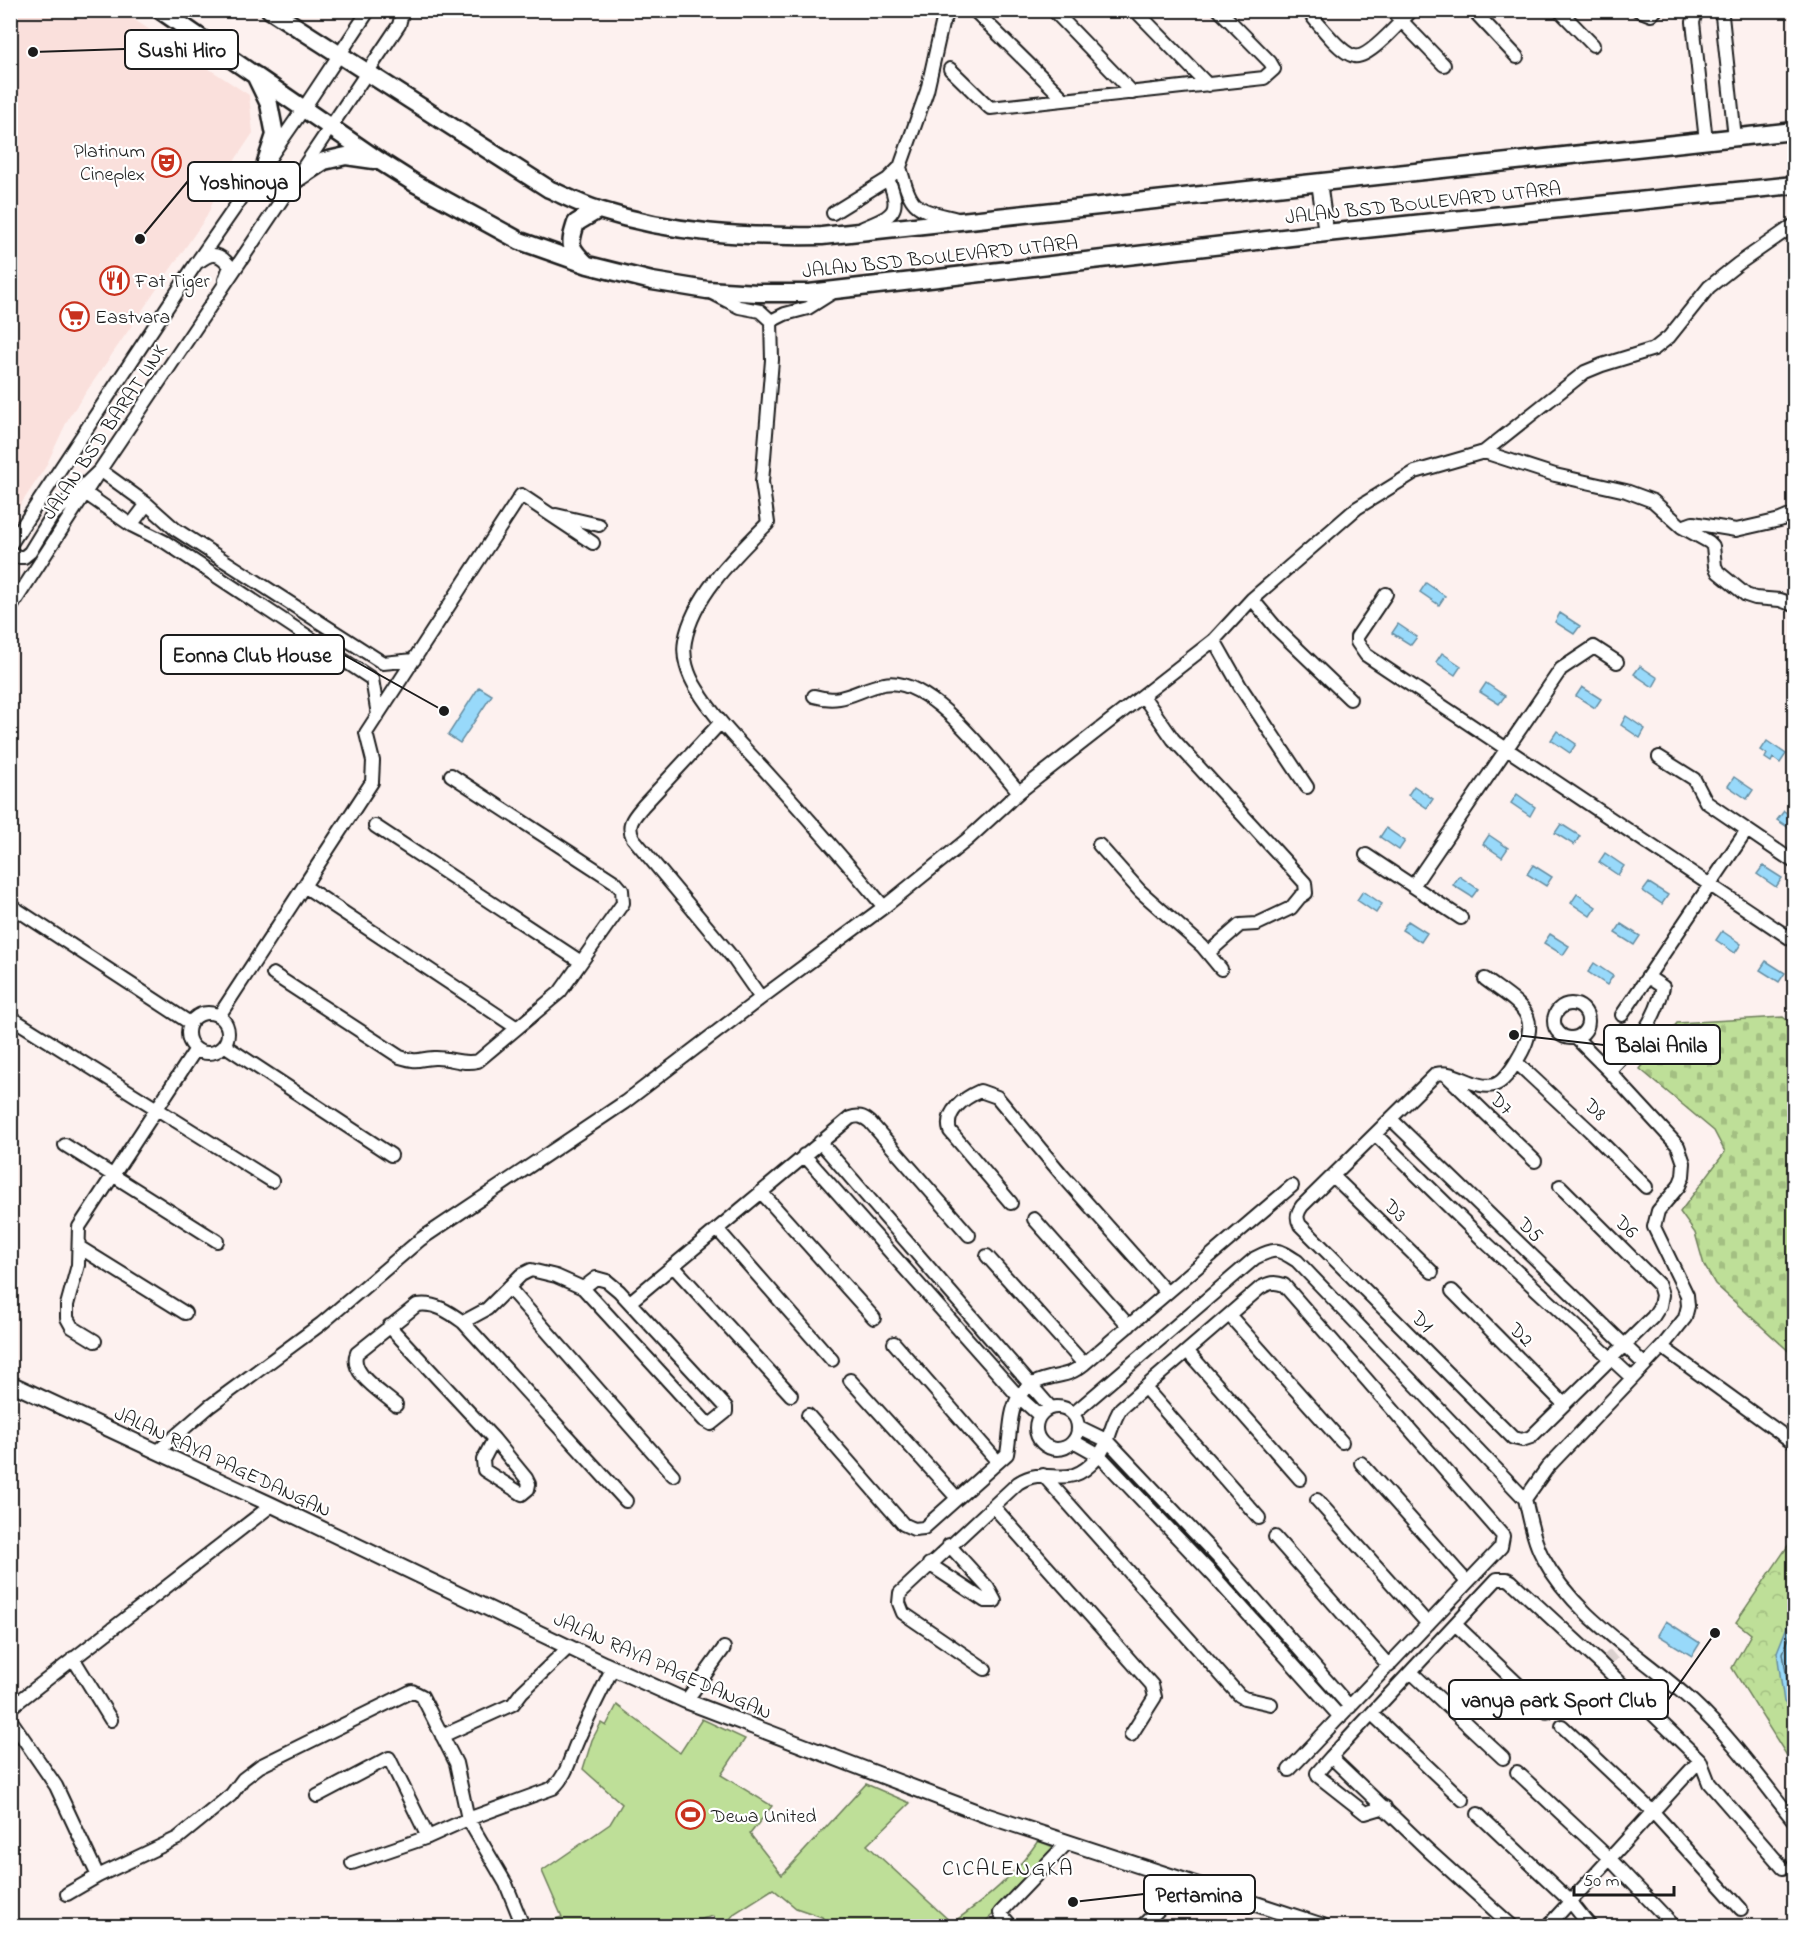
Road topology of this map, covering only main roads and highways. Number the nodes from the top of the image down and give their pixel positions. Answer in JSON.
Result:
{"nodes":[{"id":1,"x":160,"y":10,"type":"edge"},
{"id":2,"x":270,"y":10,"type":"edge"},
{"id":3,"x":254,"y":74,"type":"junction"},
{"id":4,"x":1794,"y":131,"type":"edge"},
{"id":5,"x":378,"y":160,"type":"junction"},
{"id":6,"x":266,"y":162,"type":"road end"},
{"id":7,"x":295,"y":180,"type":"road end"},
{"id":8,"x":1794,"y":185,"type":"edge"},
{"id":9,"x":598,"y":210,"type":"junction"},
{"id":10,"x":588,"y":266,"type":"junction"}],
"edges":[{"from":1,"to":3,"type":"main road","name":"JALAN BSD BOULEVARD UTARA"},
{"from":2,"to":9,"type":"main road","name":"JALAN BSD BOULEVARD UTARA"},
{"from":3,"to":5,"type":"main road","name":"JALAN BSD BOULEVARD UTARA"},
{"from":3,"to":6,"type":"main road"},
{"from":4,"to":9,"type":"main road","name":"JALAN BSD BOULEVARD UTARA"},
{"from":5,"to":7,"type":"main road"},
{"from":5,"to":10,"type":"main road","name":"JALAN BSD BOULEVARD UTARA"},
{"from":8,"to":10,"type":"main road","name":"JALAN BSD BOULEVARD UTARA"},
{"from":9,"to":10,"type":"main road"}]}
